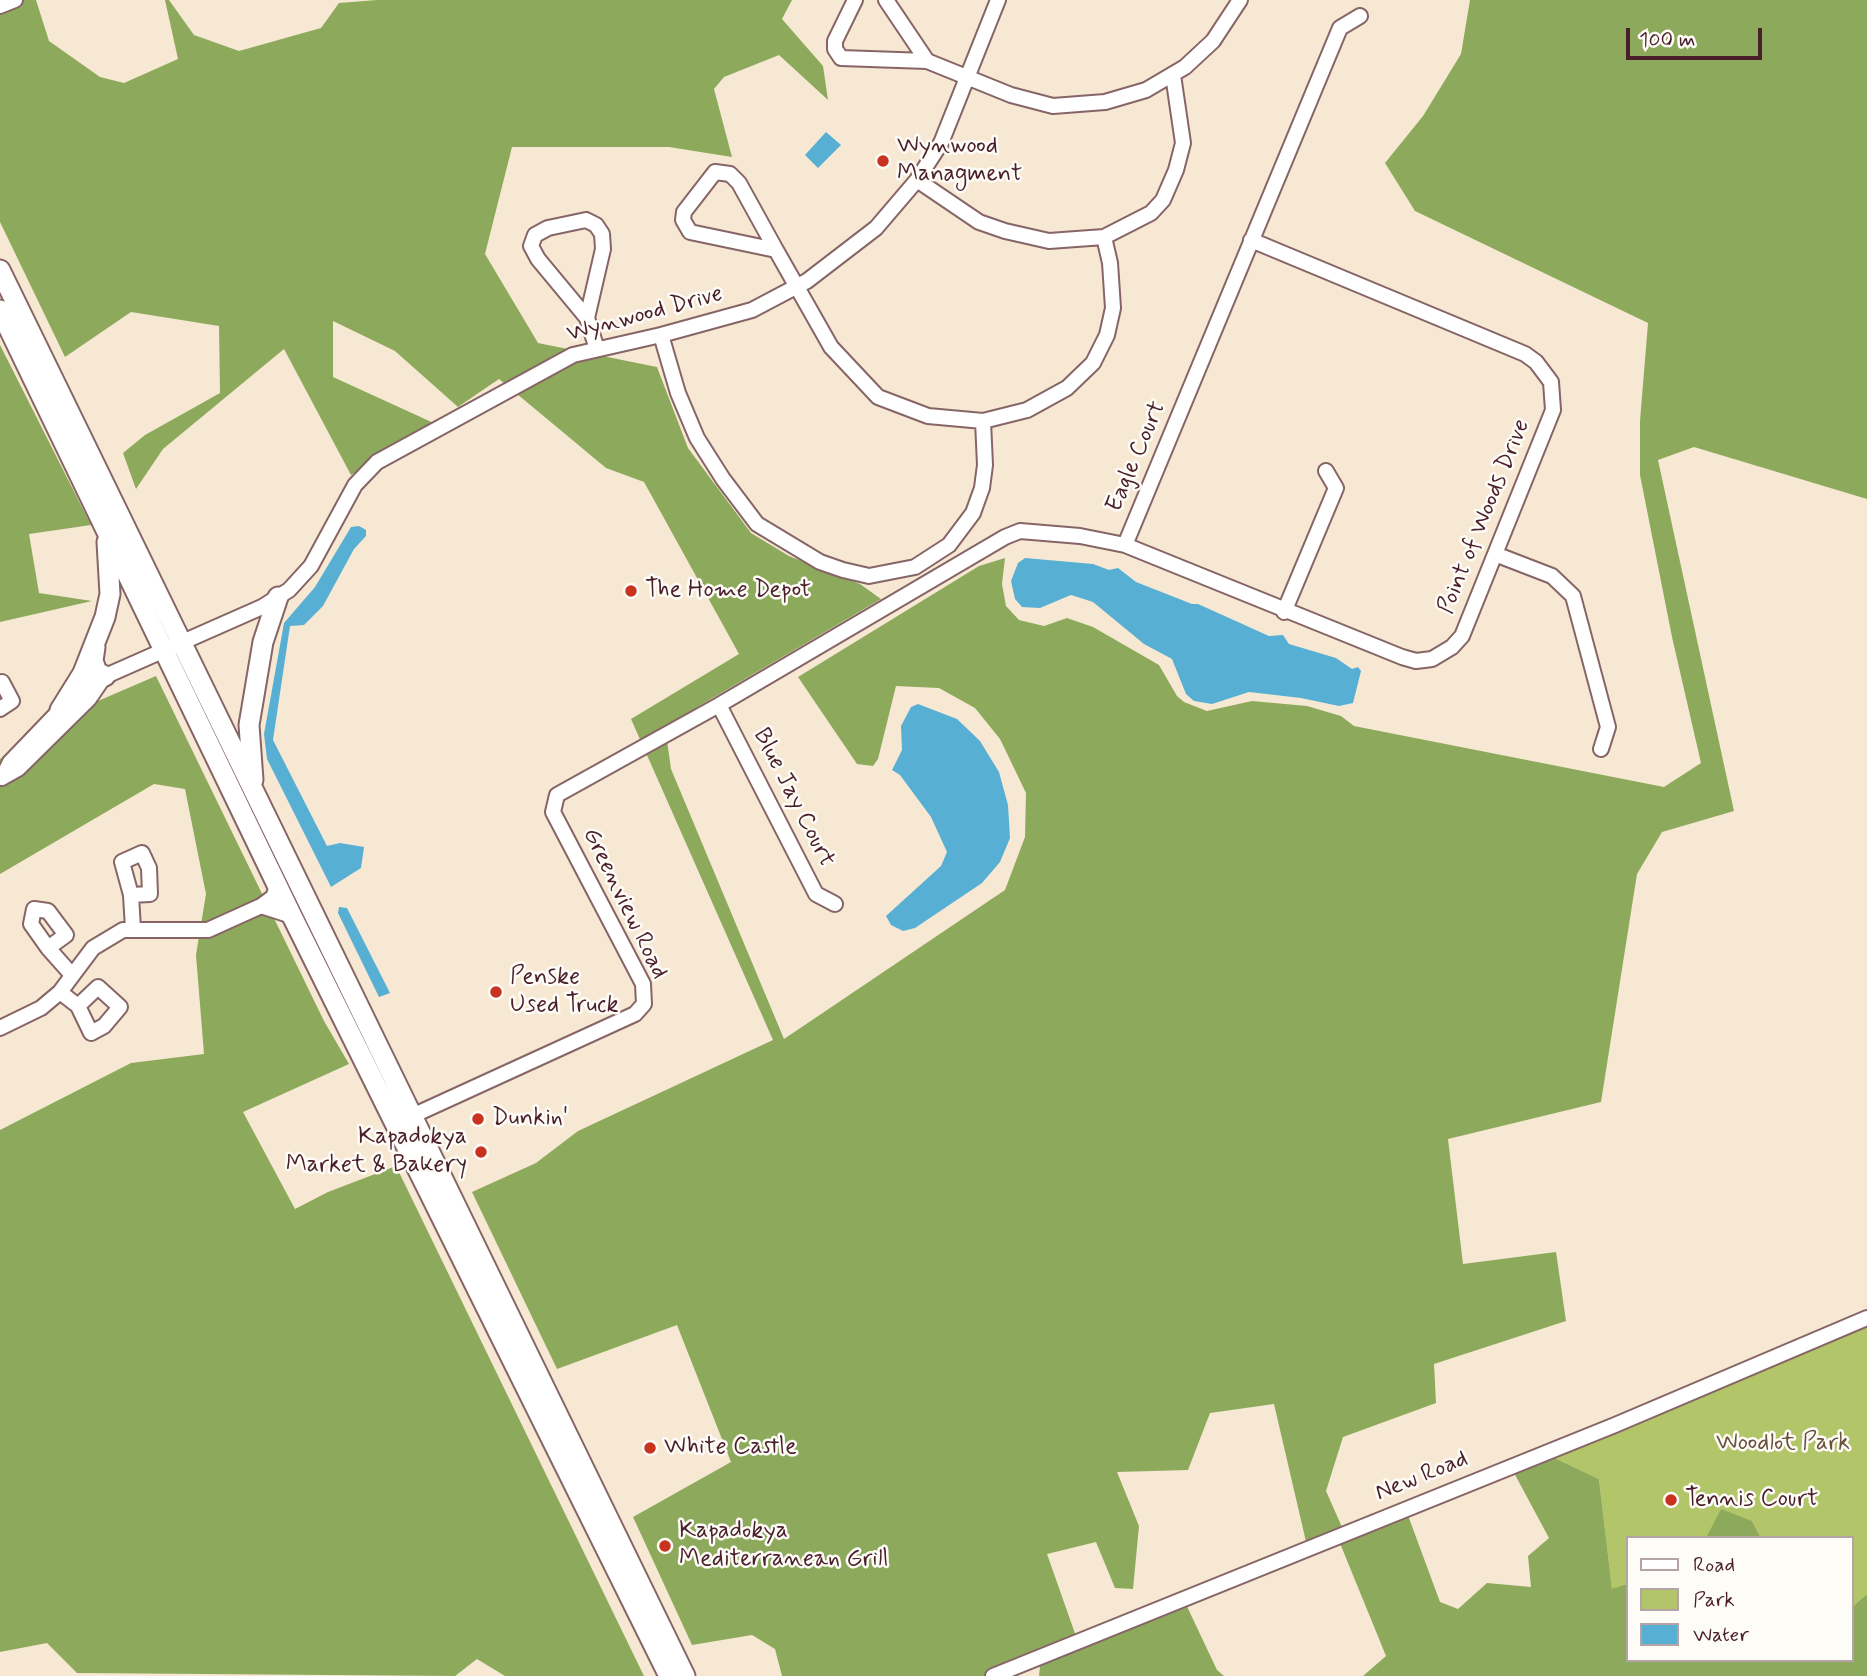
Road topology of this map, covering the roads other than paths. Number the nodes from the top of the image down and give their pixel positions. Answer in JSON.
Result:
{"nodes":[{"id":1,"x":16,"y":0,"type":"edge"},
{"id":2,"x":855,"y":0,"type":"edge"},
{"id":3,"x":886,"y":0,"type":"edge"},
{"id":4,"x":998,"y":0,"type":"edge"},
{"id":5,"x":1240,"y":0,"type":"edge"},
{"id":6,"x":0,"y":6,"type":"edge"},
{"id":7,"x":1360,"y":16,"type":"dead end"},
{"id":8,"x":927,"y":61,"type":"junction"},
{"id":9,"x":1173,"y":75,"type":"junction"},
{"id":10,"x":969,"y":79,"type":"junction"},
{"id":11,"x":917,"y":180,"type":"junction"},
{"id":12,"x":1104,"y":237,"type":"junction"},
{"id":13,"x":1251,"y":240,"type":"junction"},
{"id":14,"x":776,"y":250,"type":"junction"},
{"id":15,"x":0,"y":270,"type":"edge"},
{"id":16,"x":796,"y":286,"type":"junction"},
{"id":17,"x":0,"y":310,"type":"edge"},
{"id":18,"x":587,"y":318,"type":"junction"},
{"id":19,"x":661,"y":335,"type":"junction"},
{"id":20,"x":597,"y":349,"type":"junction"},
{"id":21,"x":983,"y":421,"type":"junction"},
{"id":22,"x":1326,"y":471,"type":"dead end"},
{"id":23,"x":104,"y":523,"type":"junction"},
{"id":24,"x":1125,"y":545,"type":"junction"},
{"id":25,"x":1495,"y":554,"type":"junction"},
{"id":26,"x":270,"y":602,"type":"junction"},
{"id":27,"x":1284,"y":612,"type":"junction"},
{"id":28,"x":96,"y":643,"type":"junction"},
{"id":29,"x":171,"y":645,"type":"junction"},
{"id":30,"x":105,"y":676,"type":"junction"},
{"id":31,"x":0,"y":683,"type":"edge"},
{"id":32,"x":719,"y":705,"type":"junction"},
{"id":33,"x":0,"y":709,"type":"edge"},
{"id":34,"x":60,"y":710,"type":"junction"},
{"id":35,"x":1601,"y":749,"type":"dead end"},
{"id":36,"x":1,"y":777,"type":"edge"},
{"id":37,"x":256,"y":799,"type":"junction"},
{"id":38,"x":278,"y":887,"type":"junction"},
{"id":39,"x":131,"y":895,"type":"dead end"},
{"id":40,"x":835,"y":904,"type":"dead end"},
{"id":41,"x":261,"y":906,"type":"junction"},
{"id":42,"x":292,"y":916,"type":"junction"},
{"id":43,"x":133,"y":929,"type":"junction"},
{"id":44,"x":48,"y":948,"type":"dead end"},
{"id":45,"x":72,"y":975,"type":"junction"},
{"id":46,"x":60,"y":992,"type":"junction"},
{"id":47,"x":78,"y":1006,"type":"dead end"},
{"id":48,"x":0,"y":1028,"type":"edge"},
{"id":49,"x":411,"y":1116,"type":"junction"},
{"id":50,"x":1867,"y":1318,"type":"edge"},
{"id":51,"x":666,"y":1676,"type":"edge"},
{"id":52,"x":685,"y":1676,"type":"edge"},
{"id":53,"x":993,"y":1676,"type":"edge"}],
"edges":[{"from":1,"to":6,"type":"street"},
{"from":2,"to":8,"type":"street"},
{"from":3,"to":8,"type":"street"},
{"from":4,"to":10,"type":"street","name":"Wynwood Drive"},
{"from":5,"to":9,"type":"street"},
{"from":7,"to":13,"type":"street","name":"Eagle Court"},
{"from":8,"to":10,"type":"street"},
{"from":9,"to":10,"type":"street"},
{"from":9,"to":12,"type":"street"},
{"from":10,"to":11,"type":"street","name":"Wynwood Drive"},
{"from":11,"to":12,"type":"street"},
{"from":11,"to":16,"type":"street","name":"Wynwood Drive"},
{"from":12,"to":21,"type":"street"},
{"from":13,"to":24,"type":"street","name":"Eagle Court"},
{"from":13,"to":25,"type":"street","name":"Point of Woods Drive"},
{"from":14,"to":14,"type":"street"},
{"from":14,"to":16,"type":"street"},
{"from":15,"to":29,"type":"highway"},
{"from":16,"to":19,"type":"street","name":"Wynwood Drive"},
{"from":16,"to":21,"type":"street"},
{"from":17,"to":23,"type":"highway"},
{"from":18,"to":18,"type":"street"},
{"from":18,"to":20,"type":"street"},
{"from":19,"to":20,"type":"street","name":"Wynwood Drive"},
{"from":19,"to":21,"type":"street"},
{"from":20,"to":26,"type":"street","name":"Wynwood Drive"},
{"from":22,"to":27,"type":"street"},
{"from":23,"to":28,"type":"highway"},
{"from":23,"to":29,"type":"highway"},
{"from":24,"to":27,"type":"street","name":"Point of Woods Drive"},
{"from":24,"to":32,"type":"street","name":"Eagle Court"},
{"from":25,"to":27,"type":"street","name":"Point of Woods Drive"},
{"from":25,"to":35,"type":"street"},
{"from":26,"to":29,"type":"street","name":"Wynwood Drive"},
{"from":26,"to":37,"type":"highway"},
{"from":28,"to":30,"type":"highway"},
{"from":28,"to":34,"type":"highway"},
{"from":29,"to":30,"type":"street","name":"Wynwood Drive"},
{"from":29,"to":37,"type":"highway"},
{"from":29,"to":38,"type":"highway"},
{"from":30,"to":34,"type":"street","name":"Wynwood Drive"},
{"from":30,"to":36,"type":"street"},
{"from":31,"to":33,"type":"street"},
{"from":32,"to":40,"type":"street","name":"Blue Jay Court"},
{"from":32,"to":49,"type":"street","name":"Greenview Road"},
{"from":34,"to":36,"type":"street","name":"Wynwood Drive"},
{"from":37,"to":49,"type":"highway"},
{"from":38,"to":41,"type":"street"},
{"from":38,"to":42,"type":"highway"},
{"from":39,"to":43,"type":"street"},
{"from":41,"to":42,"type":"street"},
{"from":41,"to":43,"type":"street"},
{"from":42,"to":51,"type":"highway"},
{"from":43,"to":45,"type":"street"},
{"from":44,"to":45,"type":"street"},
{"from":45,"to":46,"type":"street"},
{"from":46,"to":47,"type":"street"},
{"from":46,"to":48,"type":"street"},
{"from":49,"to":52,"type":"highway"},
{"from":50,"to":53,"type":"street","name":"New Road"}]}
